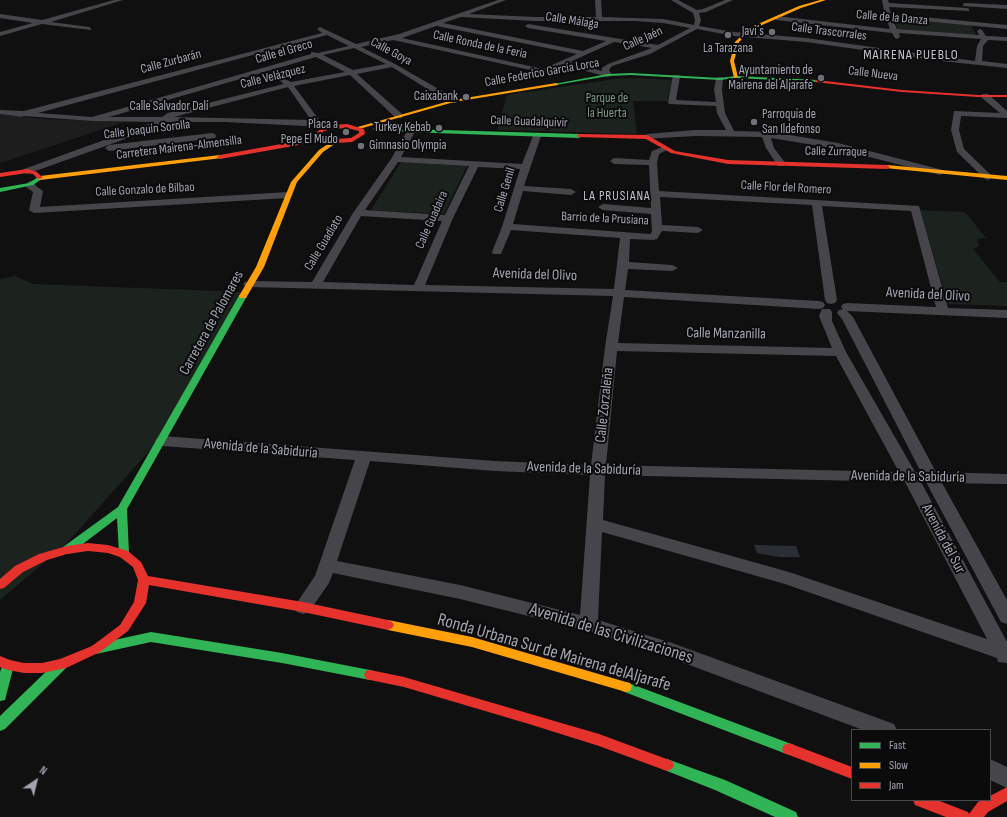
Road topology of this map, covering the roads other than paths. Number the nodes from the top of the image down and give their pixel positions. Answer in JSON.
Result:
{"nodes":[{"id":1,"x":120,"y":0,"type":"edge"},
{"id":2,"x":503,"y":0,"type":"edge"},
{"id":3,"x":598,"y":0,"type":"edge"},
{"id":4,"x":674,"y":0,"type":"edge"},
{"id":5,"x":730,"y":0,"type":"edge"},
{"id":6,"x":824,"y":0,"type":"edge"},
{"id":7,"x":885,"y":2,"type":"edge"},
{"id":8,"x":964,"y":5,"type":"edge"},
{"id":9,"x":1007,"y":7,"type":"edge"},
{"id":10,"x":696,"y":12,"type":"junction"},
{"id":11,"x":461,"y":15,"type":"junction"},
{"id":12,"x":0,"y":16,"type":"edge"},
{"id":13,"x":888,"y":16,"type":"junction"},
{"id":14,"x":482,"y":18,"type":"junction"},
{"id":15,"x":776,"y":18,"type":"junction"},
{"id":16,"x":599,"y":19,"type":"junction"},
{"id":17,"x":635,"y":19,"type":"junction"},
{"id":18,"x":41,"y":22,"type":"junction"},
{"id":19,"x":437,"y":24,"type":"junction"},
{"id":20,"x":976,"y":24,"type":"junction"},
{"id":21,"x":621,"y":26,"type":"dead end"},
{"id":22,"x":696,"y":27,"type":"junction"},
{"id":23,"x":1007,"y":27,"type":"edge"},
{"id":24,"x":316,"y":28,"type":"dead end"},
{"id":25,"x":89,"y":29,"type":"dead end"},
{"id":26,"x":328,"y":33,"type":"junction"},
{"id":27,"x":573,"y":33,"type":"junction"},
{"id":28,"x":0,"y":34,"type":"edge"},
{"id":29,"x":607,"y":34,"type":"dead end"},
{"id":30,"x":895,"y":34,"type":"junction"},
{"id":31,"x":744,"y":35,"type":"junction"},
{"id":32,"x":983,"y":37,"type":"junction"},
{"id":33,"x":392,"y":38,"type":"junction"},
{"id":34,"x":600,"y":38,"type":"junction"},
{"id":35,"x":272,"y":39,"type":"dead end"},
{"id":36,"x":1007,"y":39,"type":"edge"},
{"id":37,"x":613,"y":40,"type":"junction"},
{"id":38,"x":942,"y":42,"type":"dead end"},
{"id":39,"x":292,"y":43,"type":"junction"},
{"id":40,"x":553,"y":43,"type":"dead end"},
{"id":41,"x":972,"y":45,"type":"dead end"},
{"id":42,"x":354,"y":46,"type":"junction"},
{"id":43,"x":983,"y":46,"type":"junction"},
{"id":44,"x":658,"y":47,"type":"junction"},
{"id":45,"x":584,"y":52,"type":"junction"},
{"id":46,"x":316,"y":55,"type":"junction"},
{"id":47,"x":562,"y":62,"type":"junction"},
{"id":48,"x":978,"y":63,"type":"junction"},
{"id":49,"x":393,"y":65,"type":"junction"},
{"id":50,"x":1007,"y":66,"type":"edge"},
{"id":51,"x":265,"y":70,"type":"junction"},
{"id":52,"x":351,"y":72,"type":"junction"},
{"id":53,"x":608,"y":75,"type":"junction"},
{"id":54,"x":676,"y":77,"type":"junction"},
{"id":55,"x":736,"y":77,"type":"junction"},
{"id":56,"x":720,"y":79,"type":"junction"},
{"id":57,"x":289,"y":84,"type":"junction"},
{"id":58,"x":985,"y":96,"type":"junction"},
{"id":59,"x":1007,"y":96,"type":"edge"},
{"id":60,"x":453,"y":101,"type":"junction"},
{"id":61,"x":719,"y":104,"type":"junction"},
{"id":62,"x":0,"y":112,"type":"edge"},
{"id":63,"x":20,"y":115,"type":"junction"},
{"id":64,"x":1007,"y":115,"type":"edge"},
{"id":65,"x":399,"y":116,"type":"junction"},
{"id":66,"x":92,"y":119,"type":"junction"},
{"id":67,"x":162,"y":120,"type":"junction"},
{"id":68,"x":317,"y":123,"type":"junction"},
{"id":69,"x":331,"y":127,"type":"junction"},
{"id":70,"x":360,"y":129,"type":"junction"},
{"id":71,"x":412,"y":130,"type":"junction"},
{"id":72,"x":731,"y":133,"type":"junction"},
{"id":73,"x":766,"y":135,"type":"junction"},
{"id":74,"x":212,"y":136,"type":"dead end"},
{"id":75,"x":537,"y":136,"type":"junction"},
{"id":76,"x":647,"y":137,"type":"junction"},
{"id":77,"x":321,"y":138,"type":"junction"},
{"id":78,"x":336,"y":141,"type":"junction"},
{"id":79,"x":665,"y":149,"type":"junction"},
{"id":80,"x":85,"y":151,"type":"junction"},
{"id":81,"x":321,"y":151,"type":"junction"},
{"id":82,"x":395,"y":159,"type":"junction"},
{"id":83,"x":614,"y":161,"type":"dead end"},
{"id":84,"x":653,"y":163,"type":"junction"},
{"id":85,"x":781,"y":164,"type":"junction"},
{"id":86,"x":474,"y":165,"type":"junction"},
{"id":87,"x":525,"y":167,"type":"junction"},
{"id":88,"x":941,"y":172,"type":"junction"},
{"id":89,"x":34,"y":174,"type":"junction"},
{"id":90,"x":0,"y":175,"type":"edge"},
{"id":91,"x":988,"y":177,"type":"junction"},
{"id":92,"x":1006,"y":179,"type":"edge"},
{"id":93,"x":31,"y":184,"type":"junction"},
{"id":94,"x":519,"y":188,"type":"junction"},
{"id":95,"x":0,"y":190,"type":"edge"},
{"id":96,"x":571,"y":192,"type":"dead end"},
{"id":97,"x":656,"y":194,"type":"junction"},
{"id":98,"x":288,"y":195,"type":"junction"},
{"id":99,"x":817,"y":203,"type":"junction"},
{"id":100,"x":603,"y":207,"type":"dead end"},
{"id":101,"x":656,"y":211,"type":"junction"},
{"id":102,"x":358,"y":213,"type":"junction"},
{"id":103,"x":448,"y":218,"type":"junction"},
{"id":104,"x":507,"y":227,"type":"junction"},
{"id":105,"x":657,"y":228,"type":"junction"},
{"id":106,"x":698,"y":230,"type":"dead end"},
{"id":107,"x":625,"y":235,"type":"junction"},
{"id":108,"x":497,"y":252,"type":"dead end"},
{"id":109,"x":623,"y":265,"type":"junction"},
{"id":110,"x":672,"y":268,"type":"dead end"},
{"id":111,"x":249,"y":284,"type":"junction"},
{"id":112,"x":314,"y":286,"type":"junction"},
{"id":113,"x":418,"y":288,"type":"junction"},
{"id":114,"x":618,"y":293,"type":"junction"},
{"id":115,"x":825,"y":306,"type":"junction"},
{"id":116,"x":845,"y":310,"type":"junction"},
{"id":117,"x":943,"y":311,"type":"junction"},
{"id":118,"x":1003,"y":314,"type":"edge"},
{"id":119,"x":1007,"y":324,"type":"edge"},
{"id":120,"x":611,"y":347,"type":"junction"},
{"id":121,"x":840,"y":352,"type":"junction"},
{"id":122,"x":162,"y":441,"type":"junction"},
{"id":123,"x":364,"y":458,"type":"junction"},
{"id":124,"x":599,"y":470,"type":"junction"},
{"id":125,"x":909,"y":477,"type":"junction"},
{"id":126,"x":931,"y":477,"type":"junction"},
{"id":127,"x":1007,"y":479,"type":"edge"},
{"id":128,"x":122,"y":509,"type":"junction"},
{"id":129,"x":595,"y":524,"type":"junction"},
{"id":130,"x":67,"y":550,"type":"junction"},
{"id":131,"x":124,"y":554,"type":"junction"},
{"id":132,"x":327,"y":565,"type":"junction"},
{"id":133,"x":6,"y":568,"type":"dead end"},
{"id":134,"x":19,"y":569,"type":"junction"},
{"id":135,"x":144,"y":580,"type":"junction"},
{"id":136,"x":0,"y":585,"type":"edge"},
{"id":137,"x":303,"y":607,"type":"junction"},
{"id":138,"x":1007,"y":617,"type":"edge"},
{"id":139,"x":589,"y":624,"type":"junction"},
{"id":140,"x":1002,"y":646,"type":"edge"},
{"id":141,"x":96,"y":649,"type":"junction"},
{"id":142,"x":4,"y":663,"type":"edge"},
{"id":143,"x":62,"y":664,"type":"junction"},
{"id":144,"x":0,"y":696,"type":"edge"},
{"id":145,"x":0,"y":725,"type":"edge"},
{"id":146,"x":884,"y":729,"type":"edge"},
{"id":147,"x":991,"y":770,"type":"edge"},
{"id":148,"x":851,"y":773,"type":"edge"},
{"id":149,"x":1007,"y":778,"type":"edge"},
{"id":150,"x":1007,"y":794,"type":"edge"},
{"id":151,"x":923,"y":801,"type":"edge"},
{"id":152,"x":791,"y":817,"type":"edge"},
{"id":153,"x":963,"y":817,"type":"edge"},
{"id":154,"x":976,"y":817,"type":"edge"}],
"edges":[{"from":1,"to":18,"type":"street"},
{"from":2,"to":11,"type":"street"},
{"from":3,"to":16,"type":"street"},
{"from":4,"to":10,"type":"street"},
{"from":5,"to":10,"type":"street"},
{"from":6,"to":15,"type":"street"},
{"from":7,"to":8,"type":"street"},
{"from":7,"to":13,"type":"street"},
{"from":8,"to":9,"type":"street"},
{"from":8,"to":20,"type":"street"},
{"from":10,"to":22,"type":"street"},
{"from":11,"to":14,"type":"street","name":"Calle el Greco"},
{"from":11,"to":19,"type":"street","name":"Calle el Greco"},
{"from":12,"to":18,"type":"street"},
{"from":13,"to":20,"type":"street"},
{"from":13,"to":30,"type":"street"},
{"from":14,"to":16,"type":"street","name":"Calle Trascorrales"},
{"from":14,"to":27,"type":"street","name":"Calle Málaga"},
{"from":15,"to":30,"type":"street","name":"Calle de la Danza"},
{"from":15,"to":31,"type":"street"},
{"from":16,"to":17,"type":"street","name":"Calle Trascorrales"},
{"from":17,"to":21,"type":"street"},
{"from":17,"to":22,"type":"street","name":"Calle Trascorrales"},
{"from":18,"to":25,"type":"street"},
{"from":18,"to":28,"type":"street"},
{"from":19,"to":33,"type":"street","name":"Calle el Greco"},
{"from":19,"to":45,"type":"street","name":"Calle Ronda de la Feria"},
{"from":20,"to":23,"type":"street"},
{"from":20,"to":32,"type":"street"},
{"from":22,"to":31,"type":"street","name":"Calle Trascorrales"},
{"from":22,"to":44,"type":"street","name":"Calle Jaén"},
{"from":24,"to":26,"type":"street","name":"Calle Goya"},
{"from":26,"to":39,"type":"street","name":"Calle Zurbarán"},
{"from":26,"to":42,"type":"street","name":"Calle Goya"},
{"from":27,"to":34,"type":"street","name":"Calle Málaga"},
{"from":27,"to":40,"type":"street"},
{"from":29,"to":34,"type":"street"},
{"from":30,"to":32,"type":"street","name":"Calle de la Danza"},
{"from":30,"to":38,"type":"street"},
{"from":31,"to":48,"type":"street","name":"Calle Trascorrales"},
{"from":31,"to":55,"type":"street"},
{"from":32,"to":36,"type":"street","name":"Calle de la Danza"},
{"from":32,"to":43,"type":"street"},
{"from":33,"to":42,"type":"street","name":"Calle el Greco"},
{"from":33,"to":47,"type":"street","name":"Calle Ronda de la Feria"},
{"from":34,"to":37,"type":"street","name":"Calle Málaga"},
{"from":35,"to":39,"type":"street"},
{"from":37,"to":44,"type":"street","name":"Calle Málaga"},
{"from":37,"to":45,"type":"street","name":"Calle Ronda de la Feria"},
{"from":39,"to":46,"type":"street"},
{"from":39,"to":63,"type":"street","name":"Calle Zurbarán"},
{"from":41,"to":43,"type":"street"},
{"from":42,"to":46,"type":"street","name":"Calle el Greco"},
{"from":42,"to":49,"type":"street","name":"Calle Goya"},
{"from":43,"to":48,"type":"street"},
{"from":44,"to":53,"type":"street","name":"Calle Jaén"},
{"from":45,"to":47,"type":"street","name":"Calle Ronda de la Feria"},
{"from":46,"to":51,"type":"street","name":"Calle el Greco"},
{"from":46,"to":52,"type":"street"},
{"from":47,"to":53,"type":"street"},
{"from":48,"to":50,"type":"street","name":"Calle Trascorrales"},
{"from":49,"to":52,"type":"street","name":"Calle Velázquez"},
{"from":49,"to":60,"type":"street","name":"Calle Goya"},
{"from":51,"to":57,"type":"street"},
{"from":51,"to":66,"type":"street","name":"Calle el Greco"},
{"from":52,"to":57,"type":"street","name":"Calle Velázquez"},
{"from":52,"to":65,"type":"street"},
{"from":53,"to":54,"type":"street","name":"Calle Federico García Lorca"},
{"from":53,"to":60,"type":"street","name":"Calle Federico García Lorca"},
{"from":54,"to":56,"type":"street","name":"Calle Federico García Lorca"},
{"from":54,"to":61,"type":"street"},
{"from":55,"to":56,"type":"street","name":"Calle Federico García Lorca"},
{"from":55,"to":58,"type":"street","name":"Calle Nueva"},
{"from":56,"to":61,"type":"street"},
{"from":57,"to":67,"type":"street","name":"Calle Velázquez"},
{"from":57,"to":68,"type":"street"},
{"from":58,"to":59,"type":"street","name":"Calle Nueva"},
{"from":58,"to":64,"type":"street"},
{"from":60,"to":65,"type":"street","name":"Calle Federico García Lorca"},
{"from":61,"to":72,"type":"street"},
{"from":62,"to":63,"type":"street","name":"Calle Salvador Dalí"},
{"from":63,"to":66,"type":"street","name":"Calle Salvador Dalí"},
{"from":64,"to":91,"type":"street"},
{"from":65,"to":70,"type":"street","name":"Calle Federico García Lorca"},
{"from":66,"to":67,"type":"street","name":"Calle Salvador Dalí"},
{"from":67,"to":68,"type":"street","name":"Calle Salvador Dalí"},
{"from":67,"to":80,"type":"street","name":"Calle Velázquez"},
{"from":68,"to":69,"type":"street","name":"Calle Salvador Dalí"},
{"from":69,"to":70,"type":"street","name":"Calle Guadalquivir"},
{"from":69,"to":77,"type":"street"},
{"from":70,"to":71,"type":"street","name":"Calle Guadalquivir"},
{"from":70,"to":78,"type":"street"},
{"from":71,"to":75,"type":"street","name":"Calle Guadalquivir"},
{"from":71,"to":82,"type":"street","name":"Calle Guadiato"},
{"from":72,"to":73,"type":"street","name":"Calle Guadalquivir"},
{"from":72,"to":76,"type":"street","name":"Calle Guadalquivir"},
{"from":73,"to":85,"type":"street"},
{"from":73,"to":88,"type":"street","name":"Calle Guadalquivir"},
{"from":74,"to":80,"type":"street","name":"Calle Joaquín Sorolla"},
{"from":75,"to":76,"type":"street","name":"Calle Guadalquivir"},
{"from":75,"to":87,"type":"street","name":"Calle Genil"},
{"from":76,"to":79,"type":"street","name":"Calle Zurraque"},
{"from":77,"to":78,"type":"street"},
{"from":77,"to":81,"type":"street"},
{"from":77,"to":89,"type":"street","name":"Carretera Mairena-Almensilla"},
{"from":78,"to":81,"type":"street","name":"Carretera de Palomares"},
{"from":79,"to":84,"type":"street"},
{"from":79,"to":85,"type":"street","name":"Calle Zurraque"},
{"from":80,"to":89,"type":"street"},
{"from":81,"to":98,"type":"street","name":"Carretera de Palomares"},
{"from":82,"to":86,"type":"street"},
{"from":82,"to":102,"type":"street","name":"Calle Guadiato"},
{"from":83,"to":84,"type":"street"},
{"from":84,"to":97,"type":"street","name":"Barrio de la Prusiana"},
{"from":85,"to":88,"type":"street","name":"Calle Zurraque"},
{"from":86,"to":87,"type":"street"},
{"from":86,"to":103,"type":"street","name":"Calle Guadaira"},
{"from":87,"to":94,"type":"street","name":"Calle Genil"},
{"from":88,"to":91,"type":"street","name":"Calle Zurraque"},
{"from":89,"to":90,"type":"street","name":"Carretera Mairena-Almensilla"},
{"from":89,"to":93,"type":"street"},
{"from":91,"to":92,"type":"street","name":"Calle Zurraque"},
{"from":93,"to":95,"type":"street"},
{"from":93,"to":98,"type":"street","name":"Calle Gonzalo de Bilbao"},
{"from":94,"to":96,"type":"street"},
{"from":94,"to":104,"type":"street","name":"Calle Genil"},
{"from":97,"to":99,"type":"street","name":"Calle Flor del Romero"},
{"from":97,"to":101,"type":"street","name":"Barrio de la Prusiana"},
{"from":98,"to":111,"type":"street","name":"Carretera de Palomares"},
{"from":99,"to":115,"type":"street","name":"Avenida del Sur"},
{"from":99,"to":117,"type":"street","name":"Calle Flor del Romero"},
{"from":100,"to":101,"type":"street"},
{"from":101,"to":105,"type":"street","name":"Barrio de la Prusiana"},
{"from":102,"to":103,"type":"street","name":"Calle Guadiato"},
{"from":102,"to":112,"type":"street","name":"Calle Guadiato"},
{"from":103,"to":113,"type":"street","name":"Calle Guadaira"},
{"from":104,"to":107,"type":"street","name":"Barrio de la Prusiana"},
{"from":104,"to":108,"type":"street","name":"Calle Genil"},
{"from":105,"to":106,"type":"street"},
{"from":105,"to":107,"type":"street","name":"Barrio de la Prusiana"},
{"from":107,"to":109,"type":"street","name":"Calle Zorzaleña"},
{"from":109,"to":110,"type":"street"},
{"from":109,"to":114,"type":"street","name":"Calle Zorzaleña"},
{"from":111,"to":112,"type":"street","name":"Avenida del Olivo"},
{"from":111,"to":122,"type":"street","name":"Carretera de Palomares"},
{"from":112,"to":113,"type":"street","name":"Avenida del Olivo"},
{"from":113,"to":114,"type":"street","name":"Avenida del Olivo"},
{"from":114,"to":115,"type":"street","name":"Avenida del Olivo"},
{"from":114,"to":120,"type":"street","name":"Calle Zorzaleña"},
{"from":115,"to":116,"type":"street"},
{"from":115,"to":121,"type":"street","name":"Avenida del Sur"},
{"from":116,"to":117,"type":"street","name":"Avenida del Olivo"},
{"from":116,"to":126,"type":"street","name":"Avenida del Sur"},
{"from":117,"to":118,"type":"street","name":"Avenida del Olivo"},
{"from":118,"to":119,"type":"street"},
{"from":120,"to":121,"type":"street","name":"Calle Manzanilla"},
{"from":120,"to":124,"type":"street","name":"Calle Zorzaleña"},
{"from":121,"to":125,"type":"street","name":"Avenida del Sur"},
{"from":122,"to":123,"type":"street","name":"Avenida de la Sabiduría"},
{"from":122,"to":128,"type":"street","name":"Carretera de Palomares"},
{"from":123,"to":124,"type":"street","name":"Avenida de la Sabiduría"},
{"from":123,"to":132,"type":"street"},
{"from":124,"to":125,"type":"street","name":"Avenida de la Sabiduría"},
{"from":124,"to":129,"type":"street","name":"Calle Zorzaleña"},
{"from":125,"to":126,"type":"street","name":"Avenida de la Sabiduría"},
{"from":125,"to":140,"type":"street","name":"Avenida del Sur"},
{"from":126,"to":127,"type":"street","name":"Avenida de la Sabiduría"},
{"from":126,"to":138,"type":"street","name":"Avenida del Sur"},
{"from":128,"to":130,"type":"street","name":"Carretera de Palomares"},
{"from":128,"to":131,"type":"street"},
{"from":129,"to":139,"type":"street","name":"Calle Zorzaleña"},
{"from":129,"to":140,"type":"street"},
{"from":130,"to":131,"type":"street"},
{"from":130,"to":134,"type":"street"},
{"from":131,"to":135,"type":"street"},
{"from":132,"to":137,"type":"street"},
{"from":132,"to":139,"type":"street","name":"Avenida de las Civilizaciones"},
{"from":133,"to":134,"type":"street"},
{"from":134,"to":136,"type":"street"},
{"from":135,"to":137,"type":"street","name":"Ronda Urbana Sur de Mairena delAljarafe"},
{"from":135,"to":141,"type":"street"},
{"from":137,"to":148,"type":"street","name":"Ronda Urbana Sur de Mairena delAljarafe"},
{"from":139,"to":146,"type":"street","name":"Avenida de las Civilizaciones"},
{"from":141,"to":143,"type":"street"},
{"from":141,"to":152,"type":"street"},
{"from":142,"to":143,"type":"street"},
{"from":142,"to":144,"type":"street"},
{"from":143,"to":145,"type":"street"},
{"from":147,"to":149,"type":"street"},
{"from":150,"to":154,"type":"street"},
{"from":151,"to":153,"type":"street"}]}
